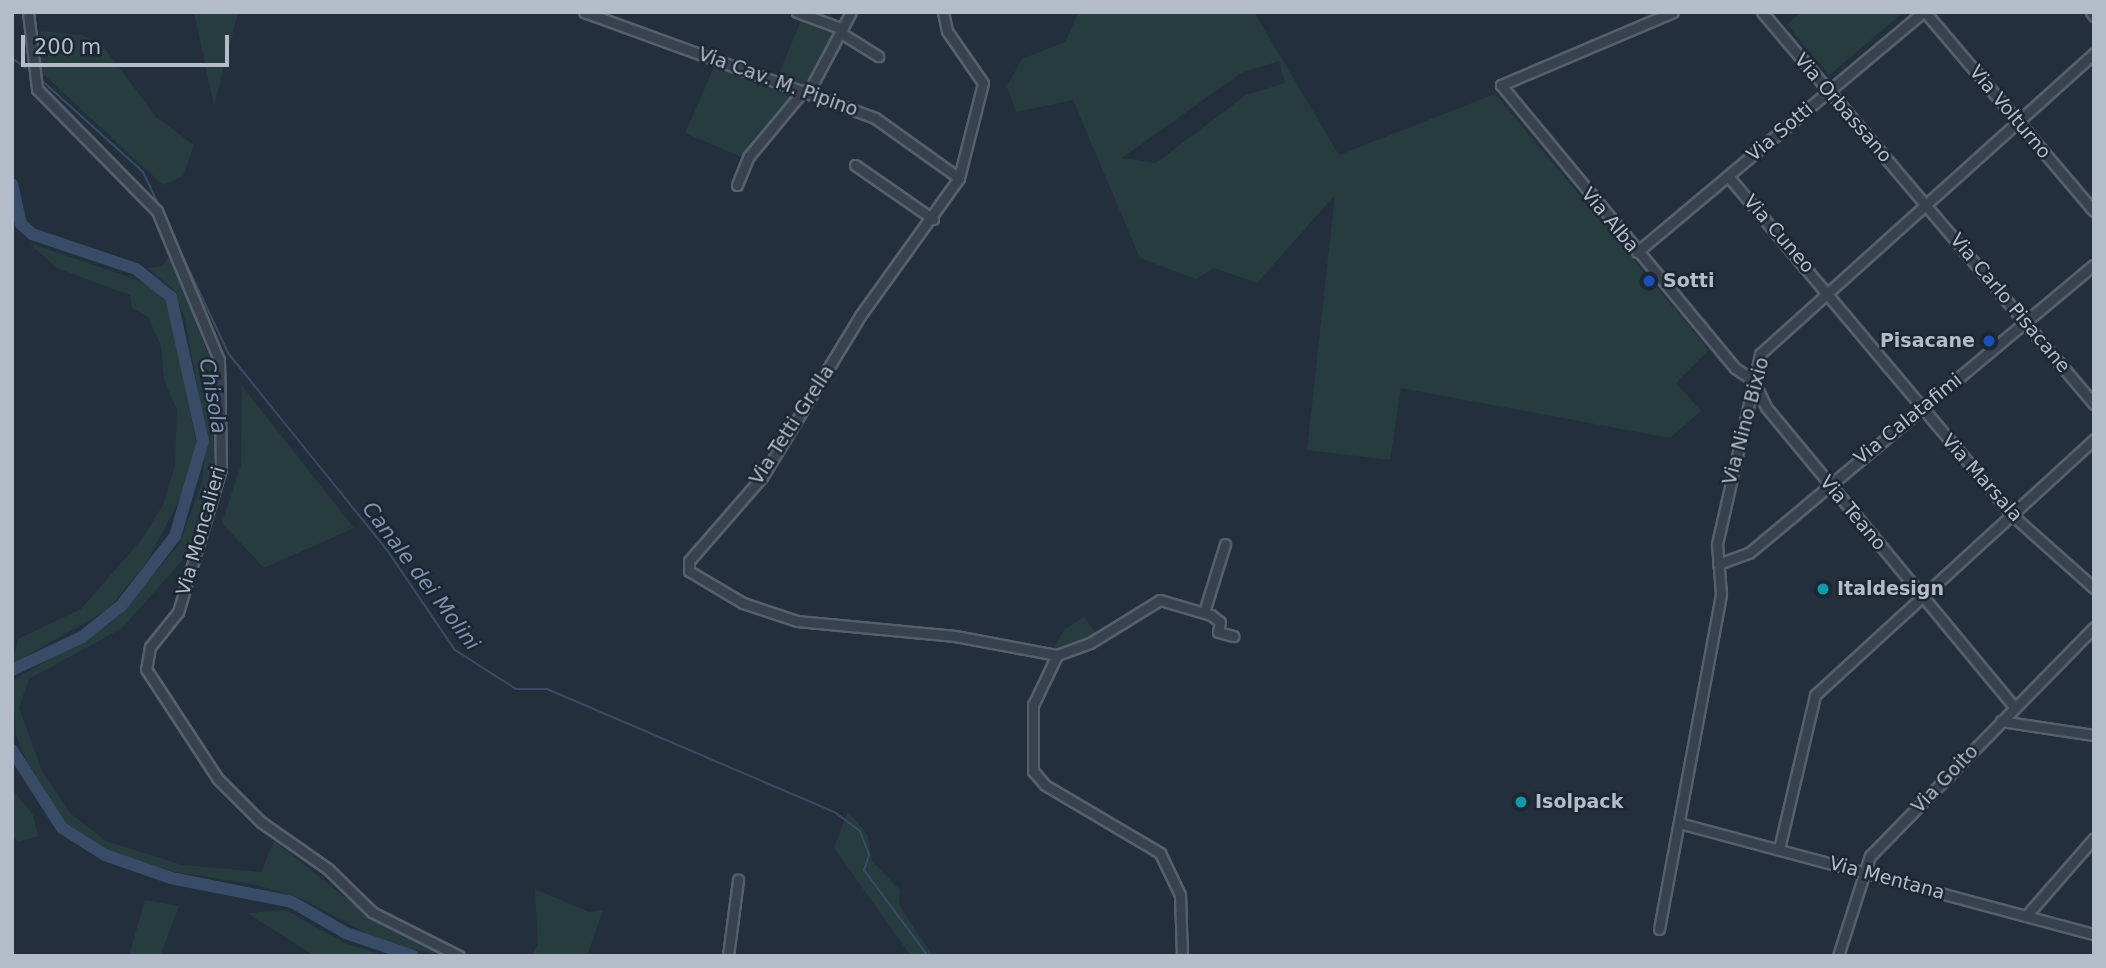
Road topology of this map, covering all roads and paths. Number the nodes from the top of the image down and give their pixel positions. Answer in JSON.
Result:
{"nodes":[{"id":1,"x":28,"y":12,"type":"edge"},
{"id":2,"x":584,"y":12,"type":"edge"},
{"id":3,"x":797,"y":12,"type":"edge"},
{"id":4,"x":850,"y":12,"type":"edge"},
{"id":5,"x":943,"y":12,"type":"edge"},
{"id":6,"x":1673,"y":12,"type":"edge"},
{"id":7,"x":1762,"y":12,"type":"edge"},
{"id":8,"x":1924,"y":12,"type":"edge"},
{"id":9,"x":842,"y":31,"type":"junction"},
{"id":10,"x":2094,"y":53,"type":"edge"},
{"id":11,"x":877,"y":56,"type":"dead end"},
{"id":12,"x":807,"y":90,"type":"junction"},
{"id":13,"x":1829,"y":91,"type":"junction"},
{"id":14,"x":2017,"y":121,"type":"junction"},
{"id":15,"x":855,"y":165,"type":"dead end"},
{"id":16,"x":1728,"y":176,"type":"junction"},
{"id":17,"x":959,"y":178,"type":"junction"},
{"id":18,"x":737,"y":185,"type":"dead end"},
{"id":19,"x":1925,"y":203,"type":"junction"},
{"id":20,"x":2094,"y":211,"type":"edge"},
{"id":21,"x":933,"y":219,"type":"junction"},
{"id":22,"x":1637,"y":252,"type":"junction"},
{"id":23,"x":2094,"y":265,"type":"edge"},
{"id":24,"x":1829,"y":293,"type":"junction"},
{"id":25,"x":2026,"y":322,"type":"junction"},
{"id":26,"x":1753,"y":380,"type":"junction"},
{"id":27,"x":2094,"y":404,"type":"edge"},
{"id":28,"x":1921,"y":408,"type":"junction"},
{"id":29,"x":2094,"y":439,"type":"edge"},
{"id":30,"x":1829,"y":484,"type":"junction"},
{"id":31,"x":2012,"y":515,"type":"junction"},
{"id":32,"x":1225,"y":544,"type":"dead end"},
{"id":33,"x":1718,"y":564,"type":"junction"},
{"id":34,"x":2094,"y":588,"type":"edge"},
{"id":35,"x":1924,"y":598,"type":"junction"},
{"id":36,"x":1204,"y":612,"type":"junction"},
{"id":37,"x":2094,"y":627,"type":"edge"},
{"id":38,"x":1233,"y":636,"type":"dead end"},
{"id":39,"x":1057,"y":655,"type":"junction"},
{"id":40,"x":2014,"y":707,"type":"junction"},
{"id":41,"x":2001,"y":721,"type":"junction"},
{"id":42,"x":2094,"y":735,"type":"edge"},
{"id":43,"x":1679,"y":823,"type":"junction"},
{"id":44,"x":2094,"y":838,"type":"edge"},
{"id":45,"x":1779,"y":849,"type":"junction"},
{"id":46,"x":1862,"y":870,"type":"junction"},
{"id":47,"x":737,"y":880,"type":"dead end"},
{"id":48,"x":2026,"y":916,"type":"junction"},
{"id":49,"x":1659,"y":929,"type":"dead end"},
{"id":50,"x":2094,"y":934,"type":"edge"},
{"id":51,"x":459,"y":956,"type":"edge"},
{"id":52,"x":728,"y":956,"type":"edge"},
{"id":53,"x":1182,"y":956,"type":"edge"},
{"id":54,"x":1838,"y":956,"type":"edge"}],
"edges":[{"from":1,"to":51,"type":"street","name":"Via Moncalieri"},
{"from":2,"to":12,"type":"street","name":"Via Cav. M. Pipino"},
{"from":3,"to":9,"type":"street"},
{"from":4,"to":9,"type":"street"},
{"from":5,"to":17,"type":"street","name":"Via Tetti Grella"},
{"from":6,"to":22,"type":"street","name":"Via Alba"},
{"from":7,"to":13,"type":"street","name":"Via Orbassano"},
{"from":8,"to":13,"type":"street","name":"Via Sotti"},
{"from":8,"to":14,"type":"street","name":"Via Volturno"},
{"from":9,"to":11,"type":"street"},
{"from":9,"to":12,"type":"street"},
{"from":10,"to":14,"type":"street","name":"Via Nino Bixio"},
{"from":12,"to":17,"type":"street","name":"Via Cav. M. Pipino"},
{"from":12,"to":18,"type":"street"},
{"from":13,"to":16,"type":"street","name":"Via Sotti"},
{"from":13,"to":19,"type":"street","name":"Via Orbassano"},
{"from":14,"to":19,"type":"street","name":"Via Nino Bixio"},
{"from":14,"to":20,"type":"street","name":"Via Volturno"},
{"from":15,"to":21,"type":"street"},
{"from":16,"to":22,"type":"street","name":"Via Sotti"},
{"from":16,"to":24,"type":"street","name":"Via Cuneo"},
{"from":17,"to":21,"type":"street","name":"Via Tetti Grella"},
{"from":19,"to":24,"type":"street","name":"Via Nino Bixio"},
{"from":19,"to":25,"type":"street","name":"Via Carlo Pisacane"},
{"from":21,"to":39,"type":"street","name":"Via Tetti Grella"},
{"from":22,"to":26,"type":"street","name":"Via Alba"},
{"from":23,"to":25,"type":"street","name":"Via Calatafimi"},
{"from":24,"to":26,"type":"street","name":"Via Nino Bixio"},
{"from":24,"to":28,"type":"street","name":"Via Marsala"},
{"from":25,"to":27,"type":"street","name":"Via Carlo Pisacane"},
{"from":25,"to":28,"type":"street","name":"Via Calatafimi"},
{"from":26,"to":30,"type":"street","name":"Via Teano"},
{"from":26,"to":33,"type":"street","name":"Via Nino Bixio"},
{"from":28,"to":30,"type":"street","name":"Via Calatafimi"},
{"from":28,"to":31,"type":"street","name":"Via Marsala"},
{"from":29,"to":31,"type":"street"},
{"from":30,"to":33,"type":"street","name":"Via Calatafimi"},
{"from":30,"to":35,"type":"street","name":"Via Teano"},
{"from":31,"to":34,"type":"street","name":"Via Marsala"},
{"from":31,"to":35,"type":"street"},
{"from":32,"to":36,"type":"street"},
{"from":33,"to":43,"type":"street","name":"Via Nino Bixio"},
{"from":35,"to":40,"type":"street","name":"Via Teano"},
{"from":35,"to":45,"type":"street"},
{"from":36,"to":38,"type":"street"},
{"from":36,"to":39,"type":"street"},
{"from":37,"to":40,"type":"street","name":"Via Goito"},
{"from":39,"to":53,"type":"street"},
{"from":40,"to":41,"type":"street","name":"Via Goito"},
{"from":41,"to":42,"type":"street"},
{"from":41,"to":46,"type":"street","name":"Via Goito"},
{"from":43,"to":45,"type":"street","name":"Via Mentana"},
{"from":43,"to":49,"type":"street","name":"Via Nino Bixio"},
{"from":44,"to":48,"type":"street"},
{"from":45,"to":46,"type":"street","name":"Via Mentana"},
{"from":46,"to":48,"type":"street","name":"Via Mentana"},
{"from":46,"to":54,"type":"street","name":"Via Goito"},
{"from":47,"to":52,"type":"street"},
{"from":48,"to":50,"type":"street","name":"Via Mentana"}]}
